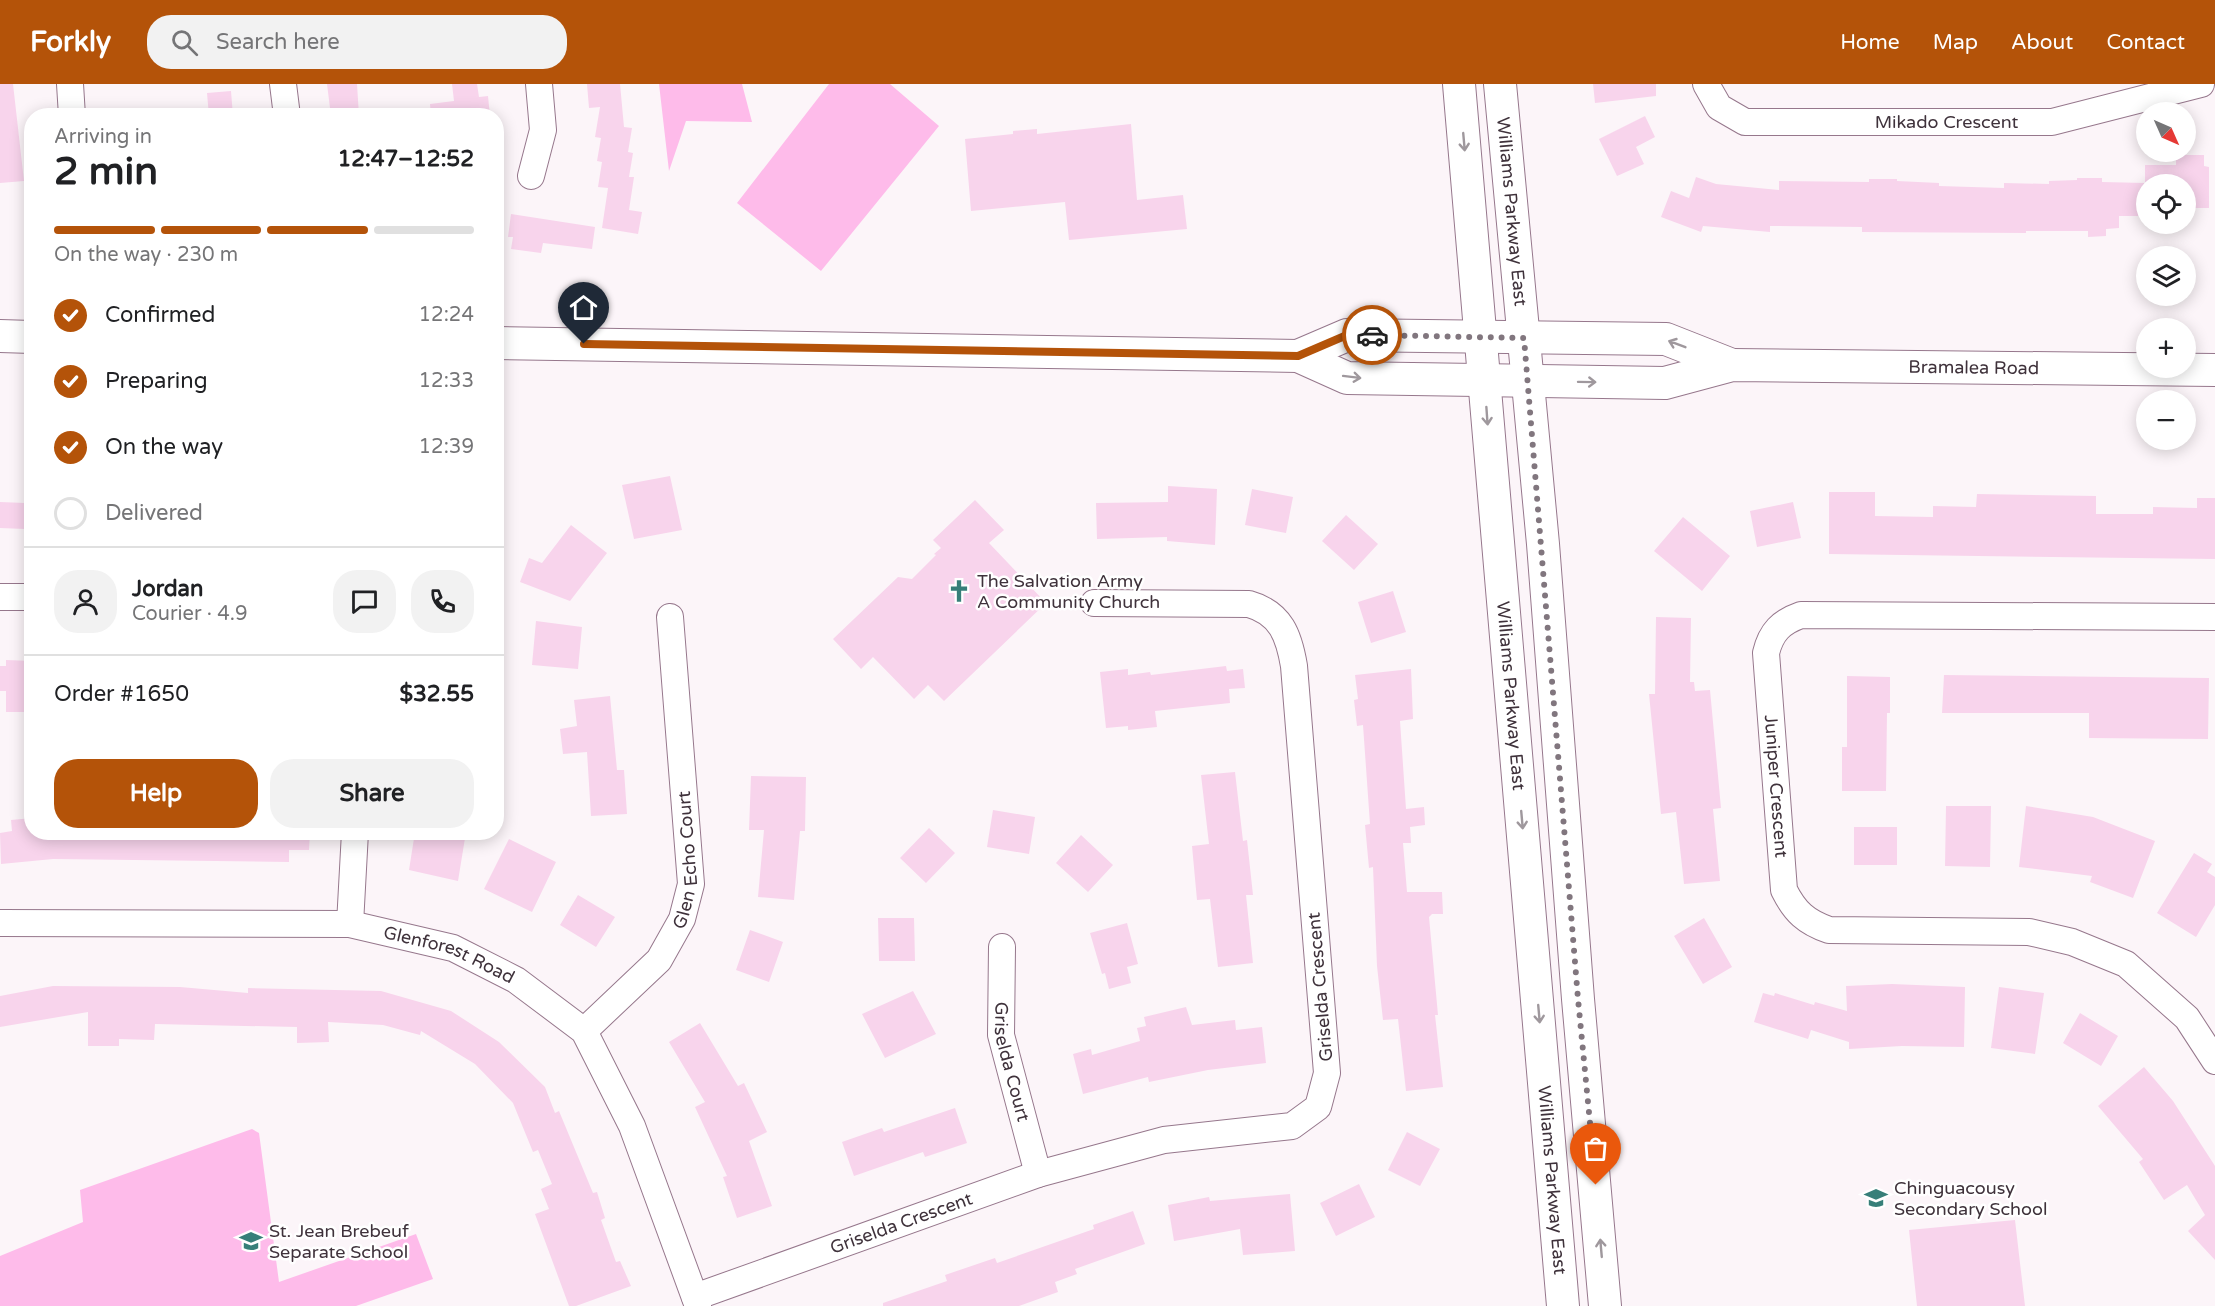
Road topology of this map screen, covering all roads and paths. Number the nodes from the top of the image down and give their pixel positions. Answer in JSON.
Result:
{"nodes":[{"id":1,"x":70,"y":84,"type":"edge"},
{"id":2,"x":284,"y":84,"type":"edge"},
{"id":3,"x":539,"y":84,"type":"edge"},
{"id":4,"x":1459,"y":84,"type":"edge"},
{"id":5,"x":1500,"y":84,"type":"edge"},
{"id":6,"x":1706,"y":84,"type":"edge"},
{"id":7,"x":2200,"y":84,"type":"edge"},
{"id":8,"x":72,"y":108,"type":"edge"},
{"id":9,"x":286,"y":108,"type":"edge"},
{"id":10,"x":531,"y":176,"type":"dead end"},
{"id":11,"x":0,"y":336,"type":"edge"},
{"id":12,"x":24,"y":337,"type":"edge"},
{"id":13,"x":1481,"y":337,"type":"junction"},
{"id":14,"x":1524,"y":338,"type":"junction"},
{"id":15,"x":504,"y":343,"type":"edge"},
{"id":16,"x":1298,"y":356,"type":"junction"},
{"id":17,"x":1732,"y":365,"type":"junction"},
{"id":18,"x":2215,"y":370,"type":"edge"},
{"id":19,"x":1485,"y":380,"type":"junction"},
{"id":20,"x":1528,"y":381,"type":"junction"},
{"id":21,"x":0,"y":597,"type":"edge"},
{"id":22,"x":24,"y":597,"type":"edge"},
{"id":23,"x":1094,"y":603,"type":"dead end"},
{"id":24,"x":670,"y":617,"type":"dead end"},
{"id":25,"x":2215,"y":617,"type":"edge"},
{"id":26,"x":355,"y":840,"type":"edge"},
{"id":27,"x":0,"y":924,"type":"edge"},
{"id":28,"x":351,"y":924,"type":"junction"},
{"id":29,"x":1002,"y":947,"type":"dead end"},
{"id":30,"x":584,"y":1031,"type":"junction"},
{"id":31,"x":2215,"y":1061,"type":"edge"},
{"id":32,"x":1038,"y":1174,"type":"junction"},
{"id":33,"x":696,"y":1301,"type":"edge"},
{"id":34,"x":1563,"y":1306,"type":"edge"},
{"id":35,"x":1605,"y":1306,"type":"edge"}],
"edges":[{"from":1,"to":8,"type":"street"},
{"from":2,"to":9,"type":"street"},
{"from":3,"to":10,"type":"street"},
{"from":4,"to":13,"type":"main road","name":"Williams Parkway East","one_way":true},
{"from":5,"to":14,"type":"main road","name":"Williams Parkway East"},
{"from":6,"to":7,"type":"street","name":"Mikado Crescent"},
{"from":11,"to":12,"type":"main road"},
{"from":13,"to":14,"type":"main road","name":"Bramalea Road"},
{"from":13,"to":16,"type":"main road","name":"Bramalea Road"},
{"from":13,"to":19,"type":"main road","name":"Williams Parkway East"},
{"from":17,"to":14,"type":"main road","name":"Bramalea Road","one_way":true},
{"from":14,"to":20,"type":"main road","name":"Williams Parkway East"},
{"from":15,"to":16,"type":"main road","name":"Bramalea Road"},
{"from":16,"to":19,"type":"main road","name":"Bramalea Road","one_way":true},
{"from":17,"to":18,"type":"main road","name":"Bramalea Road"},
{"from":20,"to":17,"type":"main road","name":"Bramalea Road","one_way":true},
{"from":19,"to":20,"type":"main road","name":"Bramalea Road"},
{"from":19,"to":34,"type":"main road","name":"Williams Parkway East","one_way":true},
{"from":35,"to":20,"type":"main road","name":"Williams Parkway East","one_way":true},
{"from":21,"to":22,"type":"street"},
{"from":23,"to":32,"type":"street","name":"Griselda Crescent"},
{"from":24,"to":30,"type":"street","name":"Glen Echo Court"},
{"from":25,"to":31,"type":"street","name":"Juniper Crescent"},
{"from":26,"to":28,"type":"street"},
{"from":27,"to":28,"type":"street","name":"Glenforest Road"},
{"from":28,"to":30,"type":"street","name":"Glenforest Road"},
{"from":29,"to":32,"type":"street","name":"Griselda Court"},
{"from":30,"to":33,"type":"street","name":"Glenforest Road"},
{"from":32,"to":33,"type":"street","name":"Griselda Crescent"}]}
